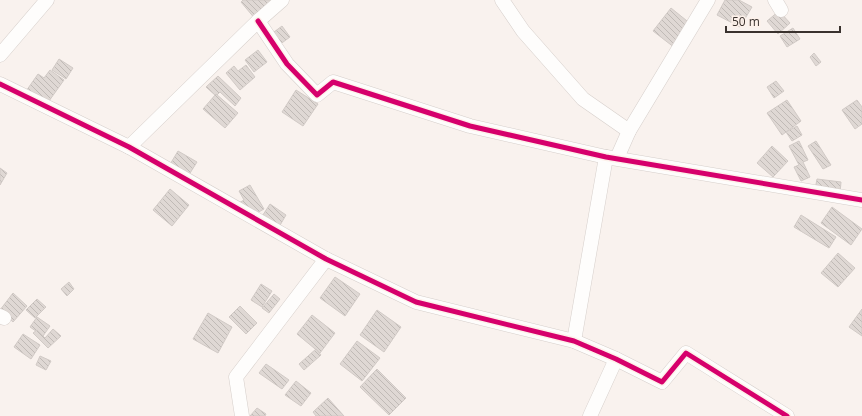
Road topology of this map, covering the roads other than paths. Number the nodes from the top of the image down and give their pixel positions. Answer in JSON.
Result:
{"nodes":[{"id":1,"x":47,"y":0,"type":"edge"},
{"id":2,"x":282,"y":0,"type":"edge"},
{"id":3,"x":502,"y":0,"type":"edge"},
{"id":4,"x":708,"y":0,"type":"edge"},
{"id":5,"x":258,"y":21,"type":"junction"},
{"id":6,"x":0,"y":55,"type":"edge"},
{"id":7,"x":0,"y":84,"type":"edge"},
{"id":8,"x":629,"y":131,"type":"junction"},
{"id":9,"x":130,"y":147,"type":"junction"},
{"id":10,"x":612,"y":157,"type":"junction"},
{"id":11,"x":862,"y":200,"type":"edge"},
{"id":12,"x":326,"y":258,"type":"junction"},
{"id":13,"x":574,"y":341,"type":"junction"},
{"id":14,"x":616,"y":359,"type":"junction"},
{"id":15,"x":242,"y":416,"type":"edge"},
{"id":16,"x":590,"y":416,"type":"edge"},
{"id":17,"x":787,"y":416,"type":"edge"}],
"edges":[{"from":1,"to":6,"type":"street"},
{"from":2,"to":5,"type":"street"},
{"from":3,"to":8,"type":"street"},
{"from":4,"to":8,"type":"street"},
{"from":5,"to":9,"type":"street"},
{"from":5,"to":10,"type":"street"},
{"from":7,"to":9,"type":"street"},
{"from":8,"to":10,"type":"street"},
{"from":9,"to":12,"type":"street"},
{"from":10,"to":11,"type":"street"},
{"from":10,"to":13,"type":"street"},
{"from":12,"to":13,"type":"street"},
{"from":12,"to":15,"type":"street"},
{"from":13,"to":14,"type":"street"},
{"from":14,"to":16,"type":"street"},
{"from":14,"to":17,"type":"street"}]}
